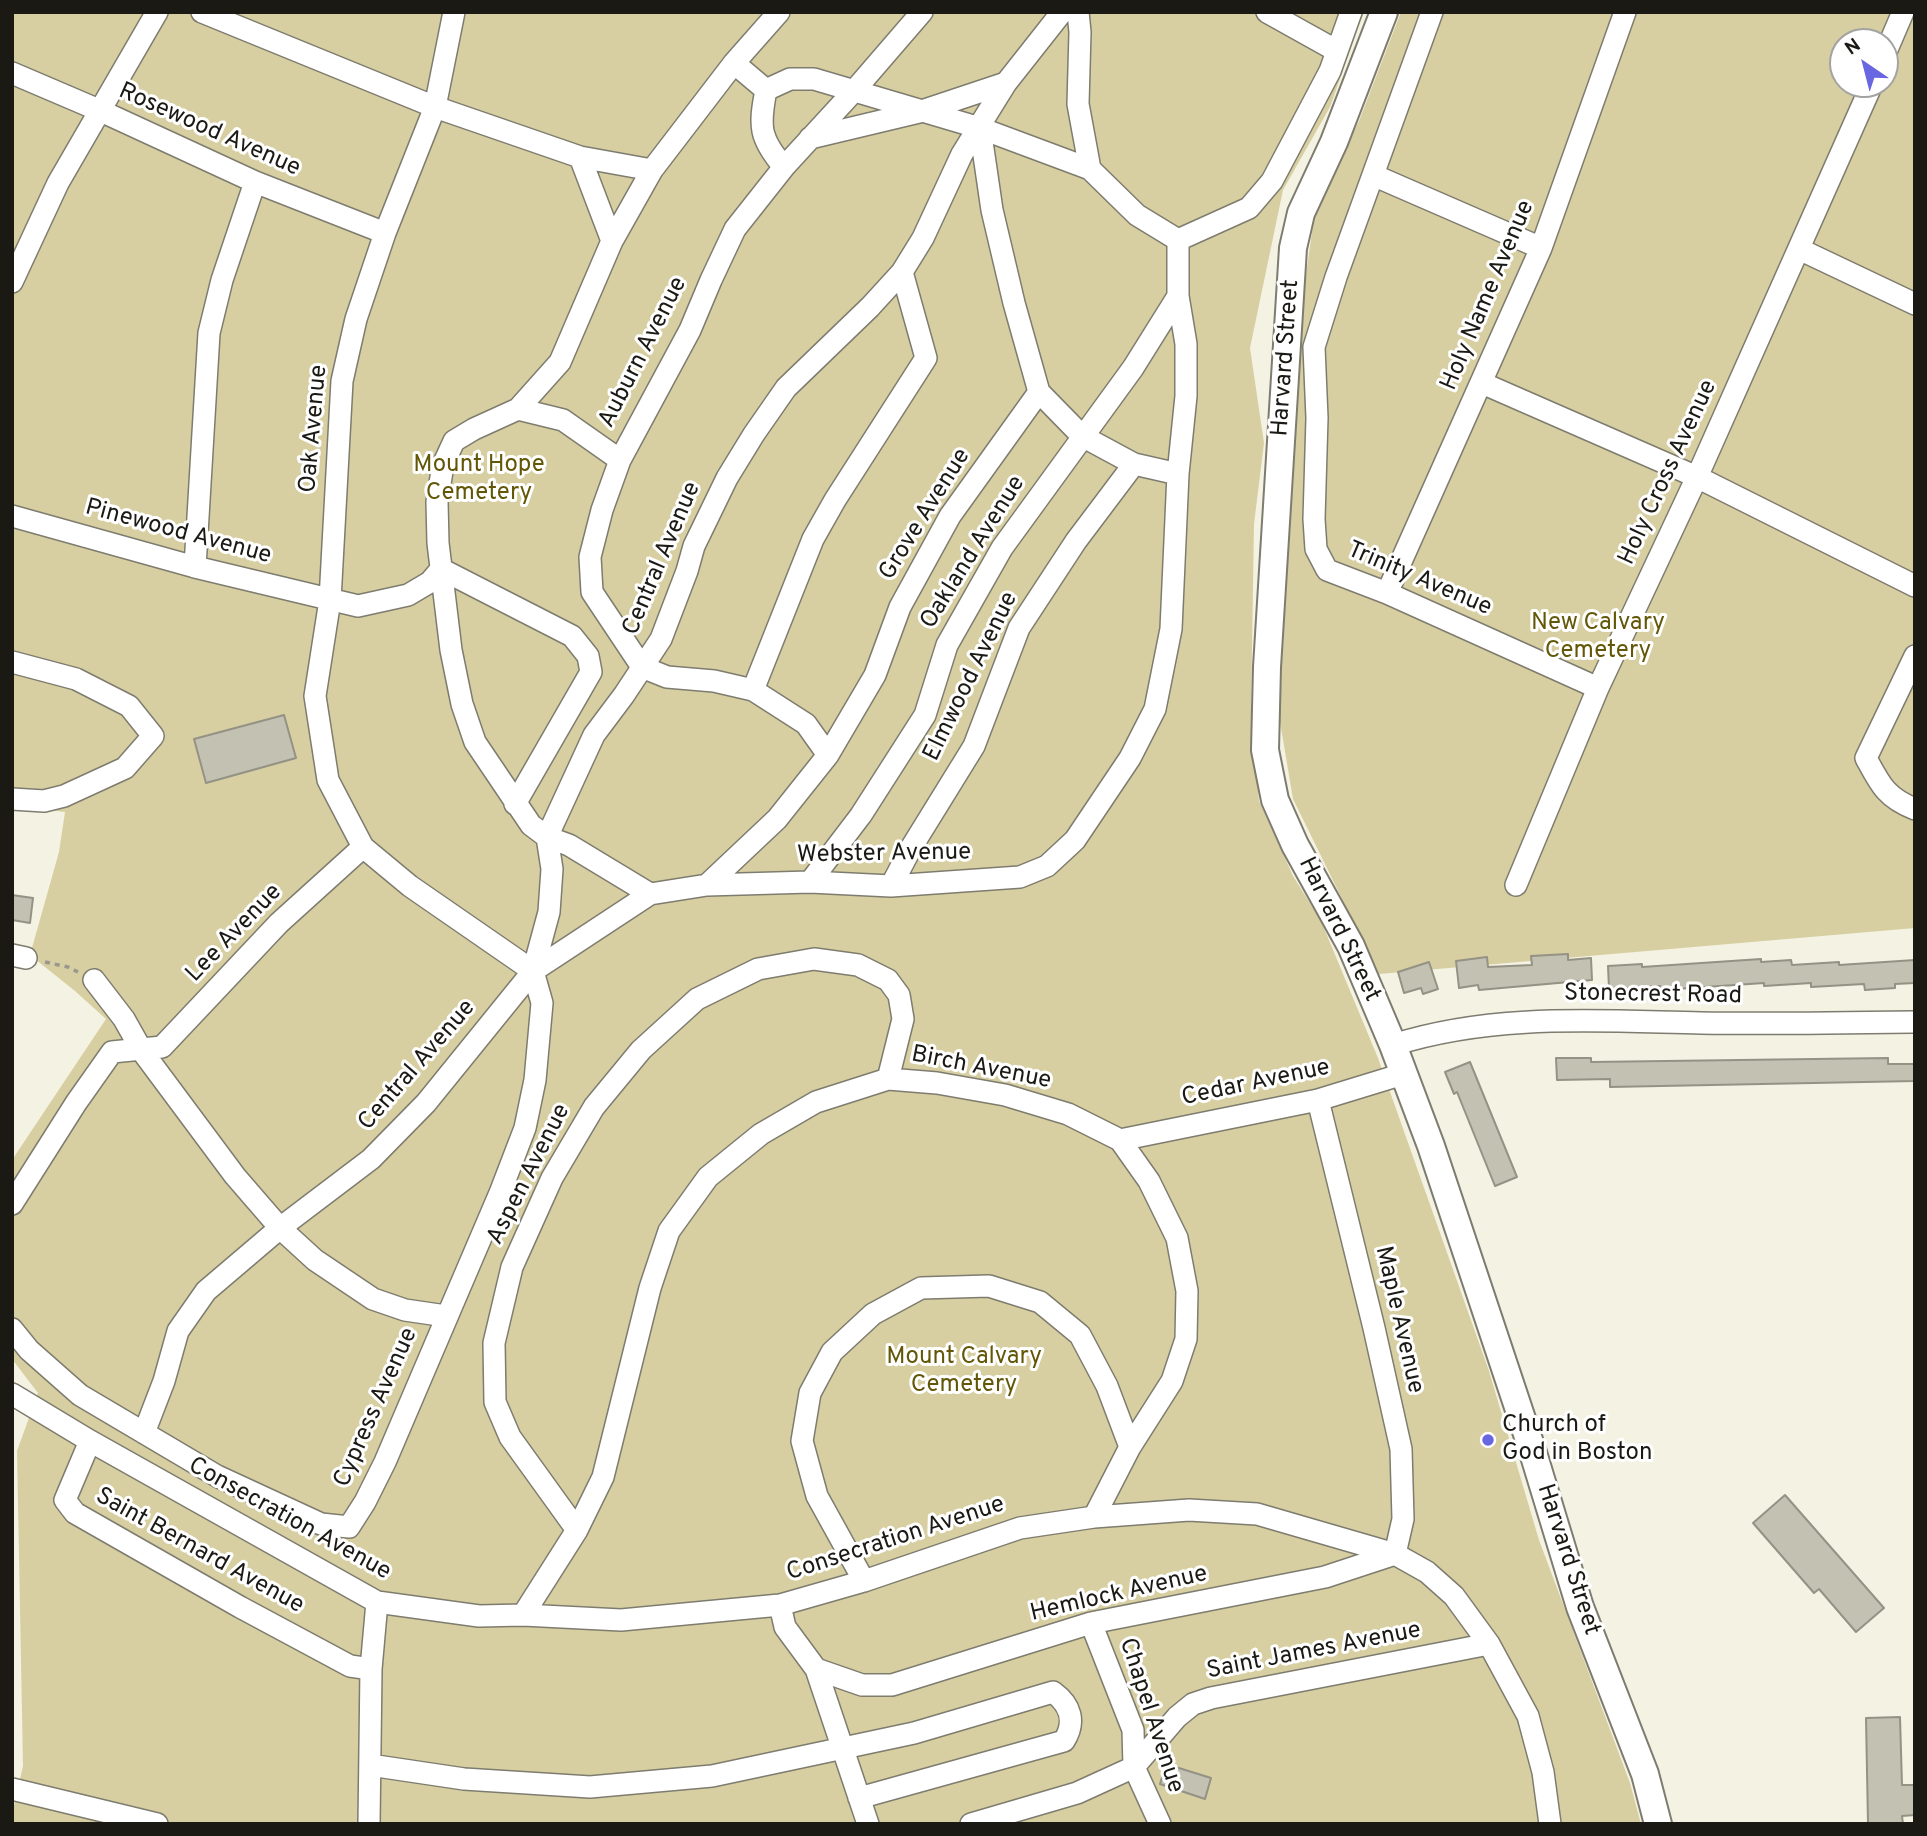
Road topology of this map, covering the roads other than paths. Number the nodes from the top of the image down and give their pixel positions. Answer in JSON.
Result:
{"nodes":[{"id":1,"x":157,"y":12,"type":"edge"},
{"id":2,"x":202,"y":12,"type":"edge"},
{"id":3,"x":454,"y":12,"type":"edge"},
{"id":4,"x":779,"y":12,"type":"edge"},
{"id":5,"x":922,"y":12,"type":"edge"},
{"id":6,"x":1062,"y":12,"type":"edge"},
{"id":7,"x":1078,"y":12,"type":"edge"},
{"id":8,"x":1267,"y":12,"type":"edge"},
{"id":9,"x":1351,"y":12,"type":"edge"},
{"id":10,"x":1384,"y":12,"type":"edge"},
{"id":11,"x":1432,"y":12,"type":"edge"},
{"id":12,"x":1625,"y":12,"type":"edge"},
{"id":13,"x":1337,"y":51,"type":"junction"},
{"id":14,"x":733,"y":63,"type":"junction"},
{"id":15,"x":12,"y":73,"type":"edge"},
{"id":16,"x":1006,"y":83,"type":"junction"},
{"id":17,"x":766,"y":90,"type":"junction"},
{"id":18,"x":853,"y":92,"type":"junction"},
{"id":19,"x":1866,"y":98,"type":"edge"},
{"id":20,"x":435,"y":107,"type":"junction"},
{"id":21,"x":101,"y":111,"type":"junction"},
{"id":22,"x":919,"y":112,"type":"junction"},
{"id":23,"x":980,"y":128,"type":"junction"},
{"id":24,"x":810,"y":138,"type":"junction"},
{"id":25,"x":580,"y":157,"type":"junction"},
{"id":26,"x":783,"y":167,"type":"junction"},
{"id":27,"x":1090,"y":169,"type":"junction"},
{"id":28,"x":652,"y":170,"type":"junction"},
{"id":29,"x":1373,"y":175,"type":"junction"},
{"id":30,"x":255,"y":182,"type":"junction"},
{"id":31,"x":385,"y":233,"type":"junction"},
{"id":32,"x":612,"y":240,"type":"junction"},
{"id":33,"x":1178,"y":240,"type":"junction"},
{"id":34,"x":1541,"y":248,"type":"junction"},
{"id":35,"x":1798,"y":249,"type":"junction"},
{"id":36,"x":902,"y":272,"type":"junction"},
{"id":37,"x":12,"y":282,"type":"edge"},
{"id":38,"x":1178,"y":296,"type":"junction"},
{"id":39,"x":1915,"y":304,"type":"edge"},
{"id":40,"x":1482,"y":383,"type":"junction"},
{"id":41,"x":1039,"y":392,"type":"junction"},
{"id":42,"x":518,"y":409,"type":"junction"},
{"id":43,"x":1082,"y":436,"type":"junction"},
{"id":44,"x":620,"y":460,"type":"junction"},
{"id":45,"x":1134,"y":464,"type":"junction"},
{"id":46,"x":1178,"y":474,"type":"junction"},
{"id":47,"x":1697,"y":477,"type":"junction"},
{"id":48,"x":12,"y":516,"type":"edge"},
{"id":49,"x":195,"y":567,"type":"junction"},
{"id":50,"x":441,"y":569,"type":"junction"},
{"id":51,"x":1915,"y":586,"type":"edge"},
{"id":52,"x":1387,"y":593,"type":"junction"},
{"id":53,"x":330,"y":600,"type":"junction"},
{"id":54,"x":1915,"y":656,"type":"edge"},
{"id":55,"x":12,"y":662,"type":"edge"},
{"id":56,"x":642,"y":667,"type":"junction"},
{"id":57,"x":1598,"y":688,"type":"junction"},
{"id":58,"x":753,"y":690,"type":"junction"},
{"id":59,"x":828,"y":755,"type":"junction"},
{"id":60,"x":12,"y":799,"type":"edge"},
{"id":61,"x":514,"y":804,"type":"junction"},
{"id":62,"x":1915,"y":809,"type":"edge"},
{"id":63,"x":547,"y":836,"type":"junction"},
{"id":64,"x":363,"y":847,"type":"junction"},
{"id":65,"x":810,"y":882,"type":"junction"},
{"id":66,"x":707,"y":885,"type":"junction"},
{"id":67,"x":1516,"y":885,"type":"dead end"},
{"id":68,"x":891,"y":886,"type":"junction"},
{"id":69,"x":650,"y":894,"type":"junction"},
{"id":70,"x":533,"y":971,"type":"junction"},
{"id":71,"x":94,"y":981,"type":"road end"},
{"id":72,"x":1915,"y":1022,"type":"edge"},
{"id":73,"x":1393,"y":1045,"type":"junction"},
{"id":74,"x":142,"y":1051,"type":"junction"},
{"id":75,"x":1403,"y":1074,"type":"junction"},
{"id":76,"x":888,"y":1079,"type":"junction"},
{"id":77,"x":1318,"y":1100,"type":"junction"},
{"id":78,"x":1120,"y":1140,"type":"junction"},
{"id":79,"x":12,"y":1204,"type":"edge"},
{"id":80,"x":280,"y":1228,"type":"junction"},
{"id":81,"x":446,"y":1316,"type":"junction"},
{"id":82,"x":12,"y":1329,"type":"edge"},
{"id":83,"x":12,"y":1394,"type":"edge"},
{"id":84,"x":144,"y":1433,"type":"junction"},
{"id":85,"x":90,"y":1441,"type":"junction"},
{"id":86,"x":1130,"y":1447,"type":"junction"},
{"id":87,"x":1094,"y":1517,"type":"junction"},
{"id":88,"x":577,"y":1530,"type":"junction"},
{"id":89,"x":1395,"y":1554,"type":"junction"},
{"id":90,"x":863,"y":1581,"type":"junction"},
{"id":91,"x":377,"y":1602,"type":"junction"},
{"id":92,"x":780,"y":1605,"type":"junction"},
{"id":93,"x":523,"y":1615,"type":"junction"},
{"id":94,"x":1091,"y":1623,"type":"junction"},
{"id":95,"x":1489,"y":1644,"type":"junction"},
{"id":96,"x":371,"y":1669,"type":"junction"},
{"id":97,"x":816,"y":1670,"type":"junction"},
{"id":98,"x":844,"y":1750,"type":"junction"},
{"id":99,"x":370,"y":1765,"type":"junction"},
{"id":100,"x":1134,"y":1767,"type":"junction"},
{"id":101,"x":12,"y":1788,"type":"edge"},
{"id":102,"x":859,"y":1798,"type":"junction"},
{"id":103,"x":157,"y":1824,"type":"edge"},
{"id":104,"x":369,"y":1824,"type":"edge"},
{"id":105,"x":868,"y":1824,"type":"edge"},
{"id":106,"x":971,"y":1824,"type":"edge"},
{"id":107,"x":1160,"y":1824,"type":"edge"},
{"id":108,"x":1550,"y":1824,"type":"edge"},
{"id":109,"x":1658,"y":1824,"type":"edge"}],
"edges":[{"from":1,"to":21,"type":"street"},
{"from":2,"to":20,"type":"street"},
{"from":3,"to":20,"type":"street","name":"Oak Avenue"},
{"from":4,"to":14,"type":"street"},
{"from":5,"to":18,"type":"street","name":"Auburn Avenue"},
{"from":6,"to":16,"type":"street","name":"Central Avenue"},
{"from":7,"to":27,"type":"street"},
{"from":8,"to":13,"type":"street"},
{"from":9,"to":13,"type":"street"},
{"from":10,"to":73,"type":"main road","name":"Harvard Street"},
{"from":11,"to":29,"type":"street","name":"Trinity Avenue"},
{"from":12,"to":34,"type":"street","name":"Holy Name Avenue"},
{"from":13,"to":33,"type":"street"},
{"from":14,"to":17,"type":"street"},
{"from":14,"to":28,"type":"street"},
{"from":15,"to":21,"type":"street","name":"Rosewood Avenue"},
{"from":16,"to":22,"type":"street"},
{"from":16,"to":23,"type":"street","name":"Central Avenue"},
{"from":17,"to":18,"type":"street"},
{"from":17,"to":26,"type":"street"},
{"from":18,"to":22,"type":"street"},
{"from":18,"to":24,"type":"street","name":"Auburn Avenue"},
{"from":19,"to":35,"type":"street","name":"Holy Cross Avenue"},
{"from":20,"to":25,"type":"street"},
{"from":20,"to":31,"type":"street","name":"Oak Avenue"},
{"from":21,"to":30,"type":"street","name":"Rosewood Avenue"},
{"from":21,"to":37,"type":"street"},
{"from":22,"to":23,"type":"street"},
{"from":22,"to":24,"type":"street"},
{"from":23,"to":27,"type":"street"},
{"from":23,"to":36,"type":"street","name":"Central Avenue"},
{"from":23,"to":41,"type":"street"},
{"from":24,"to":26,"type":"street","name":"Auburn Avenue"},
{"from":25,"to":28,"type":"street"},
{"from":25,"to":32,"type":"street"},
{"from":26,"to":44,"type":"street","name":"Auburn Avenue"},
{"from":27,"to":33,"type":"street"},
{"from":28,"to":32,"type":"street"},
{"from":29,"to":34,"type":"street"},
{"from":29,"to":52,"type":"street","name":"Trinity Avenue"},
{"from":30,"to":31,"type":"street","name":"Rosewood Avenue"},
{"from":30,"to":49,"type":"street"},
{"from":31,"to":53,"type":"street","name":"Oak Avenue"},
{"from":32,"to":42,"type":"street"},
{"from":33,"to":38,"type":"street","name":"Webster Avenue"},
{"from":34,"to":40,"type":"street","name":"Holy Name Avenue"},
{"from":35,"to":39,"type":"street"},
{"from":35,"to":47,"type":"street","name":"Holy Cross Avenue"},
{"from":36,"to":56,"type":"street","name":"Central Avenue"},
{"from":36,"to":58,"type":"street"},
{"from":38,"to":43,"type":"street","name":"Oakland Avenue"},
{"from":38,"to":46,"type":"street","name":"Webster Avenue"},
{"from":40,"to":47,"type":"street"},
{"from":40,"to":52,"type":"street","name":"Holy Name Avenue"},
{"from":41,"to":43,"type":"street"},
{"from":41,"to":59,"type":"street","name":"Grove Avenue"},
{"from":42,"to":44,"type":"street"},
{"from":42,"to":50,"type":"street"},
{"from":43,"to":45,"type":"street"},
{"from":43,"to":65,"type":"street","name":"Oakland Avenue"},
{"from":44,"to":56,"type":"street","name":"Auburn Avenue"},
{"from":45,"to":46,"type":"street"},
{"from":45,"to":68,"type":"street","name":"Elmwood Avenue"},
{"from":46,"to":68,"type":"street","name":"Webster Avenue"},
{"from":47,"to":51,"type":"street"},
{"from":47,"to":57,"type":"street","name":"Holy Cross Avenue"},
{"from":48,"to":49,"type":"street","name":"Pinewood Avenue"},
{"from":49,"to":53,"type":"street","name":"Pinewood Avenue"},
{"from":50,"to":53,"type":"street","name":"Pinewood Avenue"},
{"from":50,"to":61,"type":"street"},
{"from":50,"to":61,"type":"street"},
{"from":52,"to":57,"type":"street","name":"Trinity Avenue"},
{"from":53,"to":64,"type":"street","name":"Oak Avenue"},
{"from":54,"to":62,"type":"street"},
{"from":55,"to":60,"type":"street"},
{"from":56,"to":58,"type":"street"},
{"from":56,"to":63,"type":"street","name":"Central Avenue"},
{"from":57,"to":67,"type":"street","name":"Holy Cross Avenue"},
{"from":58,"to":59,"type":"street"},
{"from":59,"to":66,"type":"street","name":"Grove Avenue"},
{"from":61,"to":63,"type":"street"},
{"from":63,"to":69,"type":"street"},
{"from":63,"to":70,"type":"street","name":"Central Avenue"},
{"from":64,"to":70,"type":"street"},
{"from":64,"to":74,"type":"street","name":"Lee Avenue"},
{"from":65,"to":66,"type":"street","name":"Webster Avenue"},
{"from":65,"to":68,"type":"street","name":"Webster Avenue"},
{"from":66,"to":69,"type":"street","name":"Webster Avenue"},
{"from":69,"to":70,"type":"street","name":"Webster Avenue"},
{"from":70,"to":80,"type":"street","name":"Central Avenue"},
{"from":70,"to":81,"type":"street","name":"Cypress Avenue"},
{"from":71,"to":74,"type":"street"},
{"from":72,"to":73,"type":"street","name":"Stonecrest Road"},
{"from":73,"to":75,"type":"main road","name":"Harvard Street"},
{"from":74,"to":79,"type":"street"},
{"from":74,"to":80,"type":"street"},
{"from":75,"to":77,"type":"street","name":"Cedar Avenue"},
{"from":75,"to":109,"type":"main road","name":"Harvard Street"},
{"from":76,"to":78,"type":"street","name":"Birch Avenue"},
{"from":76,"to":88,"type":"street","name":"Birch Avenue"},
{"from":76,"to":88,"type":"street","name":"Aspen Avenue"},
{"from":77,"to":78,"type":"street","name":"Cedar Avenue"},
{"from":77,"to":89,"type":"street","name":"Maple Avenue"},
{"from":78,"to":86,"type":"street","name":"Birch Avenue"},
{"from":80,"to":81,"type":"street"},
{"from":80,"to":84,"type":"street","name":"Central Avenue"},
{"from":81,"to":84,"type":"street","name":"Cypress Avenue"},
{"from":82,"to":84,"type":"street","name":"Cypress Avenue"},
{"from":83,"to":85,"type":"street","name":"Consecration Avenue"},
{"from":85,"to":91,"type":"street","name":"Consecration Avenue"},
{"from":85,"to":96,"type":"street","name":"Saint Bernard Avenue"},
{"from":86,"to":87,"type":"street","name":"Birch Avenue"},
{"from":86,"to":90,"type":"street"},
{"from":87,"to":89,"type":"street","name":"Consecration Avenue"},
{"from":87,"to":90,"type":"street","name":"Consecration Avenue"},
{"from":88,"to":93,"type":"street","name":"Birch Avenue"},
{"from":89,"to":94,"type":"street","name":"Hemlock Avenue"},
{"from":89,"to":95,"type":"street","name":"Consecration Avenue"},
{"from":90,"to":92,"type":"street","name":"Consecration Avenue"},
{"from":91,"to":93,"type":"street","name":"Consecration Avenue"},
{"from":91,"to":96,"type":"street"},
{"from":92,"to":93,"type":"street","name":"Consecration Avenue"},
{"from":92,"to":97,"type":"street"},
{"from":94,"to":97,"type":"street","name":"Hemlock Avenue"},
{"from":94,"to":100,"type":"street","name":"Chapel Avenue"},
{"from":95,"to":100,"type":"street","name":"Saint James Avenue"},
{"from":95,"to":108,"type":"street","name":"Consecration Avenue"},
{"from":96,"to":99,"type":"street"},
{"from":97,"to":98,"type":"street"},
{"from":98,"to":99,"type":"street"},
{"from":98,"to":102,"type":"street"},
{"from":98,"to":102,"type":"street"},
{"from":99,"to":104,"type":"street"},
{"from":100,"to":106,"type":"street"},
{"from":100,"to":107,"type":"street","name":"Chapel Avenue"},
{"from":101,"to":103,"type":"street"},
{"from":102,"to":105,"type":"street"}]}
